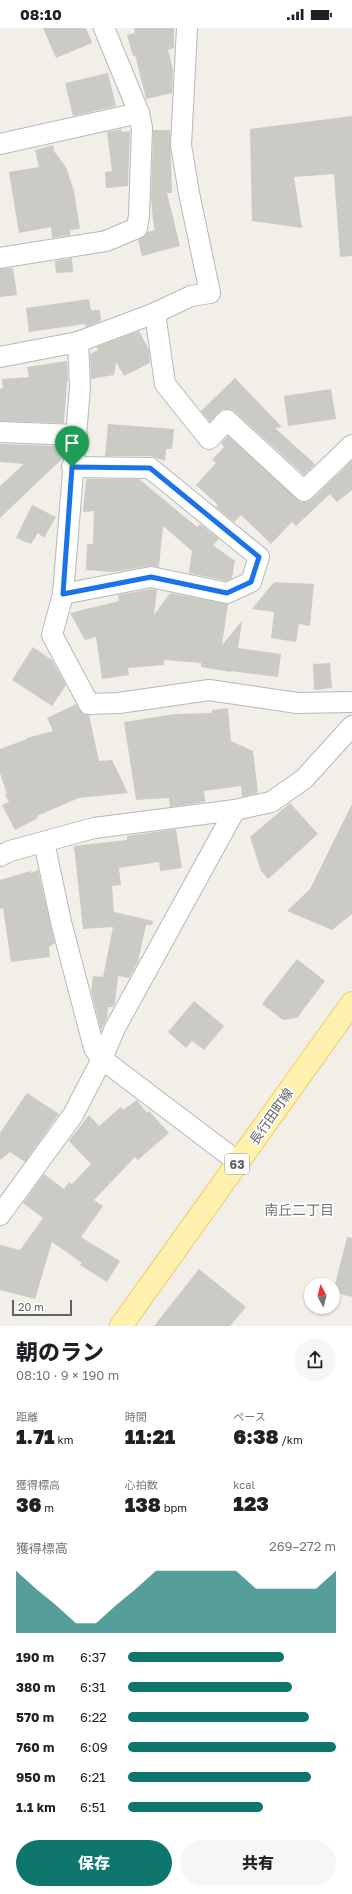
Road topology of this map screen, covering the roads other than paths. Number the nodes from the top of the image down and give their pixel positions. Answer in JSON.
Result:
{"nodes":[{"id":1,"x":104,"y":28,"type":"edge"},
{"id":2,"x":187,"y":28,"type":"edge"},
{"id":3,"x":139,"y":113,"type":"junction"},
{"id":4,"x":0,"y":144,"type":"edge"},
{"id":5,"x":0,"y":258,"type":"edge"},
{"id":6,"x":155,"y":313,"type":"junction"},
{"id":7,"x":78,"y":342,"type":"junction"},
{"id":8,"x":0,"y":357,"type":"edge"},
{"id":9,"x":0,"y":432,"type":"edge"},
{"id":10,"x":77,"y":435,"type":"junction"},
{"id":11,"x":352,"y":445,"type":"edge"},
{"id":12,"x":72,"y":467,"type":"junction"},
{"id":13,"x":63,"y":594,"type":"junction"},
{"id":14,"x":352,"y":702,"type":"edge"},
{"id":15,"x":352,"y":726,"type":"edge"},
{"id":16,"x":235,"y":810,"type":"junction"},
{"id":17,"x":44,"y":842,"type":"junction"},
{"id":18,"x":0,"y":856,"type":"edge"},
{"id":19,"x":352,"y":1003,"type":"edge"},
{"id":20,"x":102,"y":1059,"type":"junction"},
{"id":21,"x":238,"y":1162,"type":"junction"},
{"id":22,"x":0,"y":1215,"type":"edge"},
{"id":23,"x":121,"y":1326,"type":"edge"}],
"edges":[{"from":1,"to":3,"type":"street"},
{"from":2,"to":6,"type":"street"},
{"from":3,"to":4,"type":"street"},
{"from":3,"to":5,"type":"street"},
{"from":6,"to":7,"type":"street"},
{"from":6,"to":11,"type":"street"},
{"from":7,"to":8,"type":"street"},
{"from":7,"to":10,"type":"street"},
{"from":9,"to":10,"type":"street"},
{"from":10,"to":12,"type":"street"},
{"from":12,"to":13,"type":"street"},
{"from":12,"to":13,"type":"street"},
{"from":13,"to":14,"type":"street"},
{"from":15,"to":16,"type":"street"},
{"from":16,"to":17,"type":"street"},
{"from":16,"to":20,"type":"street"},
{"from":17,"to":18,"type":"street"},
{"from":17,"to":20,"type":"street"},
{"from":19,"to":21,"type":"main road","name":"長行田町線","number":"63"},
{"from":20,"to":21,"type":"street"},
{"from":20,"to":22,"type":"street"},
{"from":21,"to":23,"type":"main road","name":"長行田町線","number":"63"}]}
